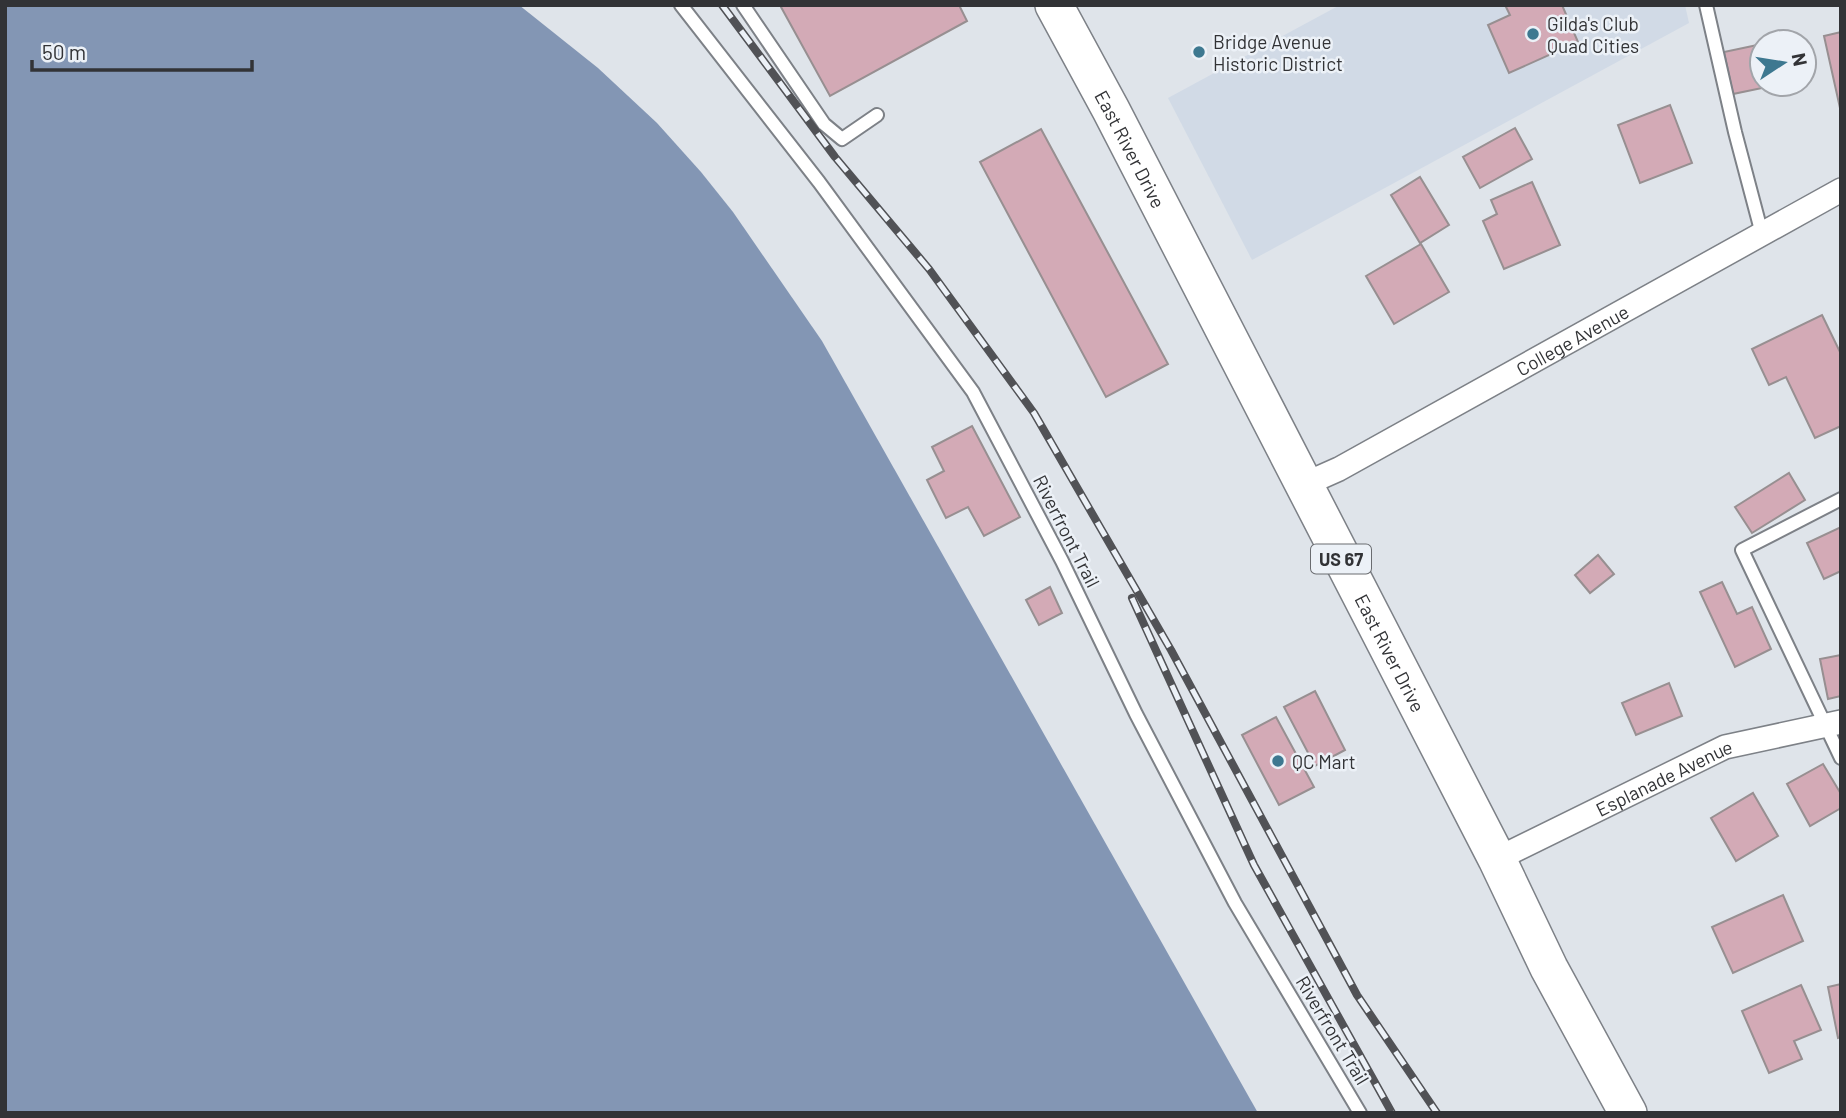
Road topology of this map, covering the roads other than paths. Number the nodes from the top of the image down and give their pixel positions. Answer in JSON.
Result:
{"nodes":[{"id":1,"x":681,"y":5,"type":"edge"},
{"id":2,"x":743,"y":5,"type":"edge"},
{"id":3,"x":1054,"y":5,"type":"edge"},
{"id":4,"x":1706,"y":5,"type":"edge"},
{"id":5,"x":877,"y":114,"type":"dead end"},
{"id":6,"x":1841,"y":190,"type":"edge"},
{"id":7,"x":1762,"y":234,"type":"junction"},
{"id":8,"x":1303,"y":485,"type":"junction"},
{"id":9,"x":1841,"y":499,"type":"edge"},
{"id":10,"x":1832,"y":724,"type":"edge"},
{"id":11,"x":1841,"y":758,"type":"edge"},
{"id":12,"x":1496,"y":859,"type":"junction"},
{"id":13,"x":1360,"y":1113,"type":"edge"},
{"id":14,"x":1628,"y":1113,"type":"edge"}],
"edges":[{"from":1,"to":13,"type":"lane","name":"Riverfront Trail"},
{"from":2,"to":5,"type":"lane"},
{"from":3,"to":8,"type":"main road","name":"East River Drive","number":"US 67"},
{"from":4,"to":7,"type":"lane"},
{"from":6,"to":7,"type":"street","name":"College Avenue"},
{"from":7,"to":8,"type":"street","name":"College Avenue"},
{"from":8,"to":12,"type":"main road","name":"East River Drive","number":"US 67"},
{"from":9,"to":10,"type":"lane"},
{"from":10,"to":11,"type":"lane"},
{"from":10,"to":12,"type":"street","name":"Esplanade Avenue"},
{"from":12,"to":14,"type":"main road","name":"East River Drive","number":"US 67"}]}
